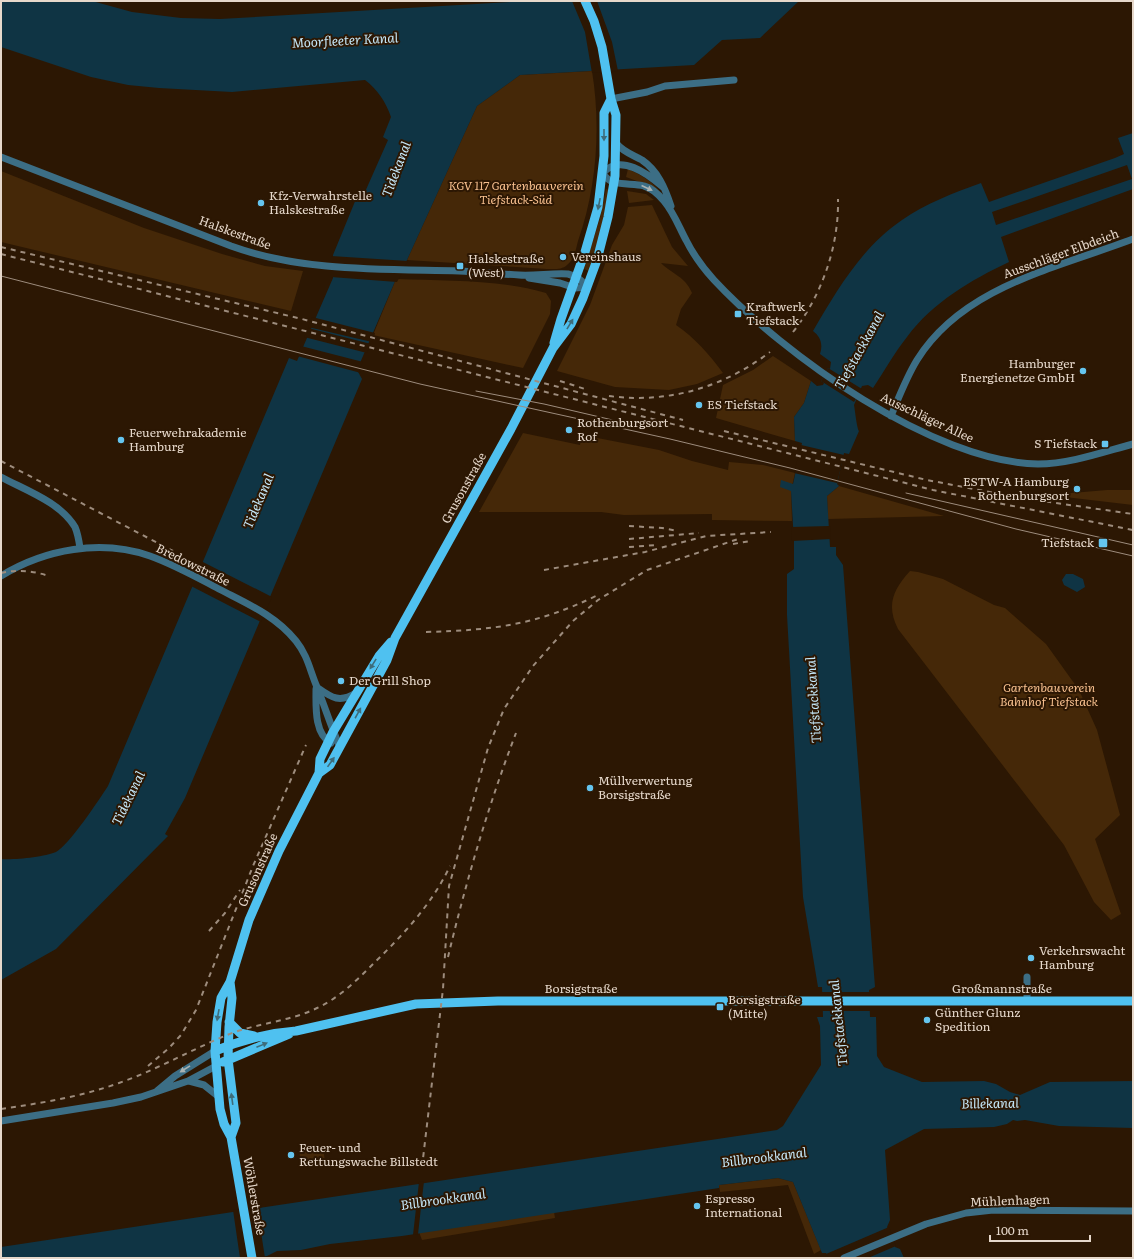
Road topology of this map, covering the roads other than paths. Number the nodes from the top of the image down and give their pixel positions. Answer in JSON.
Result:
{"nodes":[{"id":1,"x":585,"y":1,"type":"edge"},
{"id":2,"x":734,"y":80,"type":"dead end"},
{"id":3,"x":611,"y":99,"type":"junction"},
{"id":4,"x":616,"y":143,"type":"junction"},
{"id":5,"x":1,"y":157,"type":"edge"},
{"id":6,"x":616,"y":165,"type":"junction"},
{"id":7,"x":603,"y":173,"type":"junction"},
{"id":8,"x":614,"y":182,"type":"junction"},
{"id":9,"x":663,"y":187,"type":"junction"},
{"id":10,"x":672,"y":210,"type":"junction"},
{"id":11,"x":1133,"y":240,"type":"edge"},
{"id":12,"x":521,"y":275,"type":"junction"},
{"id":13,"x":576,"y":277,"type":"junction"},
{"id":14,"x":573,"y":287,"type":"junction"},
{"id":15,"x":587,"y":287,"type":"junction"},
{"id":16,"x":553,"y":348,"type":"junction"},
{"id":17,"x":891,"y":416,"type":"junction"},
{"id":18,"x":1133,"y":444,"type":"edge"},
{"id":19,"x":1,"y":477,"type":"edge"},
{"id":20,"x":80,"y":548,"type":"junction"},
{"id":21,"x":1,"y":576,"type":"edge"},
{"id":22,"x":395,"y":638,"type":"junction"},
{"id":23,"x":316,"y":686,"type":"junction"},
{"id":24,"x":356,"y":693,"type":"junction"},
{"id":25,"x":333,"y":732,"type":"junction"},
{"id":26,"x":329,"y":741,"type":"junction"},
{"id":27,"x":340,"y":747,"type":"junction"},
{"id":28,"x":318,"y":773,"type":"junction"},
{"id":29,"x":1027,"y":977,"type":"dead end"},
{"id":30,"x":230,"y":982,"type":"junction"},
{"id":31,"x":1133,"y":1000,"type":"edge"},
{"id":32,"x":870,"y":1001,"type":"joint"},
{"id":33,"x":1027,"y":1001,"type":"junction"},
{"id":34,"x":229,"y":1022,"type":"junction"},
{"id":35,"x":296,"y":1031,"type":"junction"},
{"id":36,"x":257,"y":1037,"type":"junction"},
{"id":37,"x":228,"y":1046,"type":"junction"},
{"id":38,"x":215,"y":1051,"type":"junction"},
{"id":39,"x":228,"y":1059,"type":"junction"},
{"id":40,"x":216,"y":1066,"type":"junction"},
{"id":41,"x":188,"y":1081,"type":"junction"},
{"id":42,"x":156,"y":1091,"type":"junction"},
{"id":43,"x":219,"y":1097,"type":"junction"},
{"id":44,"x":1,"y":1121,"type":"edge"},
{"id":45,"x":231,"y":1137,"type":"junction"},
{"id":46,"x":1133,"y":1211,"type":"edge"},
{"id":47,"x":252,"y":1258,"type":"edge"},
{"id":48,"x":844,"y":1258,"type":"edge"}],
"edges":[{"from":1,"to":3,"type":"main road","name":"Grusonstraße"},
{"from":2,"to":3,"type":"street"},
{"from":3,"to":4,"type":"main road","name":"Grusonstraße"},
{"from":3,"to":7,"type":"main road","name":"Grusonstraße","one_way":true},
{"from":4,"to":6,"type":"main road","name":"Grusonstraße"},
{"from":4,"to":9,"type":"street","name":"Ausschläger Allee"},
{"from":5,"to":12,"type":"street","name":"Halskestraße"},
{"from":6,"to":7,"type":"street"},
{"from":6,"to":8,"type":"main road","name":"Grusonstraße"},
{"from":6,"to":9,"type":"street"},
{"from":7,"to":8,"type":"street"},
{"from":7,"to":13,"type":"main road","name":"Grusonstraße","one_way":true},
{"from":8,"to":10,"type":"street","name":"Ausschläger Allee","one_way":true},
{"from":8,"to":15,"type":"main road","name":"Grusonstraße"},
{"from":9,"to":10,"type":"street","name":"Ausschläger Allee"},
{"from":10,"to":17,"type":"street","name":"Ausschläger Allee"},
{"from":11,"to":17,"type":"street","name":"Ausschläger Elbdeich"},
{"from":12,"to":13,"type":"street","name":"Halskestraße"},
{"from":12,"to":14,"type":"street","name":"Halskestraße"},
{"from":13,"to":14,"type":"main road","name":"Grusonstraße"},
{"from":13,"to":15,"type":"street"},
{"from":14,"to":15,"type":"street","name":"Halskestraße"},
{"from":14,"to":16,"type":"main road","name":"Grusonstraße"},
{"from":16,"to":15,"type":"main road","name":"Grusonstraße","one_way":true},
{"from":16,"to":22,"type":"main road","name":"Grusonstraße"},
{"from":17,"to":18,"type":"street","name":"Ausschläger Allee"},
{"from":19,"to":20,"type":"street"},
{"from":20,"to":21,"type":"street","name":"Bredowstraße"},
{"from":20,"to":23,"type":"street","name":"Bredowstraße"},
{"from":22,"to":24,"type":"main road","name":"Grusonstraße","one_way":true},
{"from":27,"to":22,"type":"main road","name":"Grusonstraße","one_way":true},
{"from":23,"to":24,"type":"street"},
{"from":23,"to":25,"type":"street","name":"Bredowstraße"},
{"from":23,"to":26,"type":"street","name":"Bredowstraße"},
{"from":24,"to":25,"type":"main road","name":"Grusonstraße"},
{"from":25,"to":26,"type":"main road","name":"Grusonstraße"},
{"from":25,"to":27,"type":"street","name":"Bredowstraße"},
{"from":26,"to":27,"type":"street"},
{"from":26,"to":28,"type":"main road","name":"Grusonstraße"},
{"from":28,"to":27,"type":"main road","name":"Grusonstraße","one_way":true},
{"from":28,"to":30,"type":"main road","name":"Grusonstraße"},
{"from":29,"to":33,"type":"street"},
{"from":30,"to":34,"type":"main road","name":"Grusonstraße"},
{"from":30,"to":38,"type":"main road","name":"Grusonstraße","one_way":true},
{"from":31,"to":33,"type":"main road","name":"Großmannstraße"},
{"from":32,"to":33,"type":"main road","name":"Großmannstraße"},
{"from":32,"to":35,"type":"main road","name":"Borsigstraße"},
{"from":34,"to":36,"type":"main road"},
{"from":34,"to":37,"type":"main road","name":"Grusonstraße"},
{"from":35,"to":36,"type":"main road","name":"Borsigstraße"},
{"from":39,"to":35,"type":"main road","name":"Borsigstraße","one_way":true},
{"from":36,"to":37,"type":"main road","name":"Borsigstraße"},
{"from":37,"to":38,"type":"main road","name":"Borsigstraße"},
{"from":37,"to":39,"type":"main road","name":"Grusonstraße"},
{"from":38,"to":40,"type":"main road","name":"Wöhlerstraße"},
{"from":38,"to":42,"type":"street","one_way":true},
{"from":39,"to":40,"type":"main road","name":"Borsigstraße"},
{"from":45,"to":39,"type":"main road","name":"Wöhlerstraße","one_way":true},
{"from":40,"to":41,"type":"street"},
{"from":40,"to":43,"type":"main road","name":"Wöhlerstraße"},
{"from":41,"to":42,"type":"street"},
{"from":41,"to":43,"type":"street"},
{"from":42,"to":44,"type":"street"},
{"from":43,"to":45,"type":"main road","name":"Wöhlerstraße"},
{"from":45,"to":47,"type":"main road","name":"Wöhlerstraße"},
{"from":46,"to":48,"type":"street","name":"Mühlenhagen"}]}
